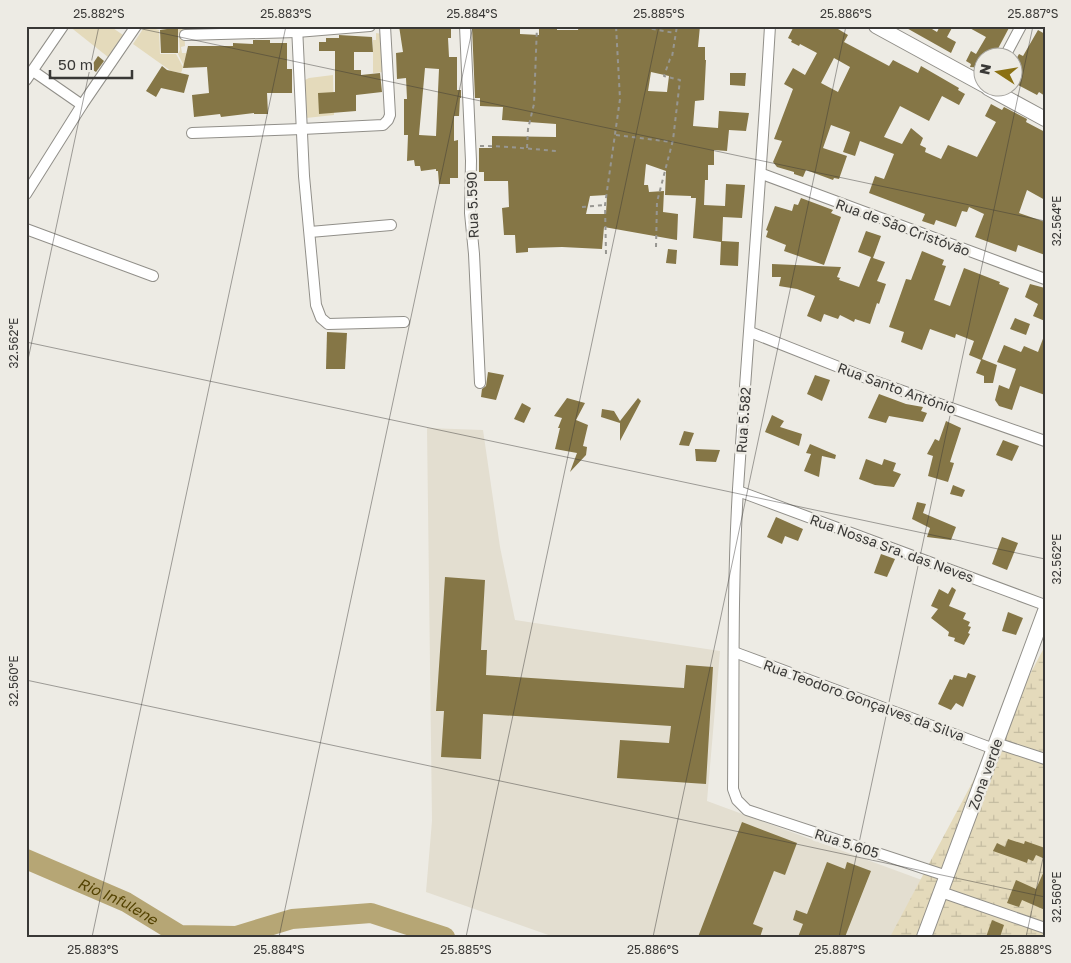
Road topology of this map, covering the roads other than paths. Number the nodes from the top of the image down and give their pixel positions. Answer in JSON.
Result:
{"nodes":[{"id":1,"x":63,"y":26,"type":"edge"},
{"id":2,"x":136,"y":26,"type":"edge"},
{"id":3,"x":370,"y":26,"type":"edge"},
{"id":4,"x":385,"y":26,"type":"edge"},
{"id":5,"x":465,"y":26,"type":"edge"},
{"id":6,"x":770,"y":26,"type":"edge"},
{"id":7,"x":876,"y":26,"type":"edge"},
{"id":8,"x":1022,"y":26,"type":"edge"},
{"id":9,"x":297,"y":29,"type":"edge"},
{"id":10,"x":185,"y":35,"type":"dead end"},
{"id":11,"x":1010,"y":48,"type":"edge"},
{"id":12,"x":29,"y":76,"type":"edge"},
{"id":13,"x":974,"y":80,"type":"edge"},
{"id":14,"x":1006,"y":98,"type":"edge"},
{"id":15,"x":82,"y":105,"type":"junction"},
{"id":16,"x":1045,"y":119,"type":"edge"},
{"id":17,"x":302,"y":130,"type":"junction"},
{"id":18,"x":192,"y":133,"type":"dead end"},
{"id":19,"x":762,"y":174,"type":"junction"},
{"id":20,"x":26,"y":194,"type":"edge"},
{"id":21,"x":391,"y":225,"type":"dead end"},
{"id":22,"x":26,"y":229,"type":"edge"},
{"id":23,"x":310,"y":232,"type":"junction"},
{"id":24,"x":153,"y":276,"type":"dead end"},
{"id":25,"x":1045,"y":279,"type":"edge"},
{"id":26,"x":404,"y":322,"type":"dead end"},
{"id":27,"x":750,"y":332,"type":"junction"},
{"id":28,"x":480,"y":383,"type":"dead end"},
{"id":29,"x":1045,"y":441,"type":"edge"},
{"id":30,"x":738,"y":491,"type":"junction"},
{"id":31,"x":1045,"y":604,"type":"edge"},
{"id":32,"x":1045,"y":611,"type":"edge"},
{"id":33,"x":734,"y":652,"type":"junction"},
{"id":34,"x":995,"y":746,"type":"junction"},
{"id":35,"x":1045,"y":759,"type":"edge"},
{"id":36,"x":747,"y":810,"type":"joint"},
{"id":37,"x":947,"y":876,"type":"junction"},
{"id":38,"x":941,"y":892,"type":"junction"},
{"id":39,"x":1045,"y":928,"type":"edge"},
{"id":40,"x":924,"y":937,"type":"edge"}],
"edges":[{"from":1,"to":12,"type":"street"},
{"from":2,"to":15,"type":"street"},
{"from":3,"to":9,"type":"street"},
{"from":4,"to":17,"type":"street"},
{"from":5,"to":28,"type":"street","name":"Rua 5.590"},
{"from":6,"to":19,"type":"street","name":"Rua 5.582"},
{"from":7,"to":13,"type":"street"},
{"from":8,"to":11,"type":"street"},
{"from":9,"to":10,"type":"street"},
{"from":9,"to":17,"type":"street"},
{"from":12,"to":15,"type":"street"},
{"from":14,"to":16,"type":"street"},
{"from":15,"to":20,"type":"street"},
{"from":17,"to":18,"type":"street"},
{"from":17,"to":23,"type":"street"},
{"from":19,"to":25,"type":"street","name":"Rua de São Cristóvão"},
{"from":19,"to":27,"type":"street","name":"Rua 5.582"},
{"from":21,"to":23,"type":"street"},
{"from":22,"to":24,"type":"street"},
{"from":23,"to":26,"type":"street"},
{"from":27,"to":29,"type":"street","name":"Rua Santo António"},
{"from":27,"to":30,"type":"street","name":"Rua 5.582"},
{"from":30,"to":31,"type":"street","name":"Rua Nossa Sra. das Neves"},
{"from":30,"to":33,"type":"street","name":"Rua 5.582"},
{"from":32,"to":34,"type":"street","name":"Zona verde"},
{"from":33,"to":34,"type":"street","name":"Rua Teodoro Gonçalves da Silva"},
{"from":33,"to":36,"type":"street","name":"Rua 5.582"},
{"from":34,"to":35,"type":"street","name":"Rua Teodoro Gonçalves da Silva"},
{"from":34,"to":37,"type":"street","name":"Zona verde"},
{"from":36,"to":37,"type":"street","name":"Rua 5.605"},
{"from":37,"to":38,"type":"street","name":"Zona verde"},
{"from":38,"to":39,"type":"street"},
{"from":38,"to":40,"type":"street","name":"Zona verde"}]}
